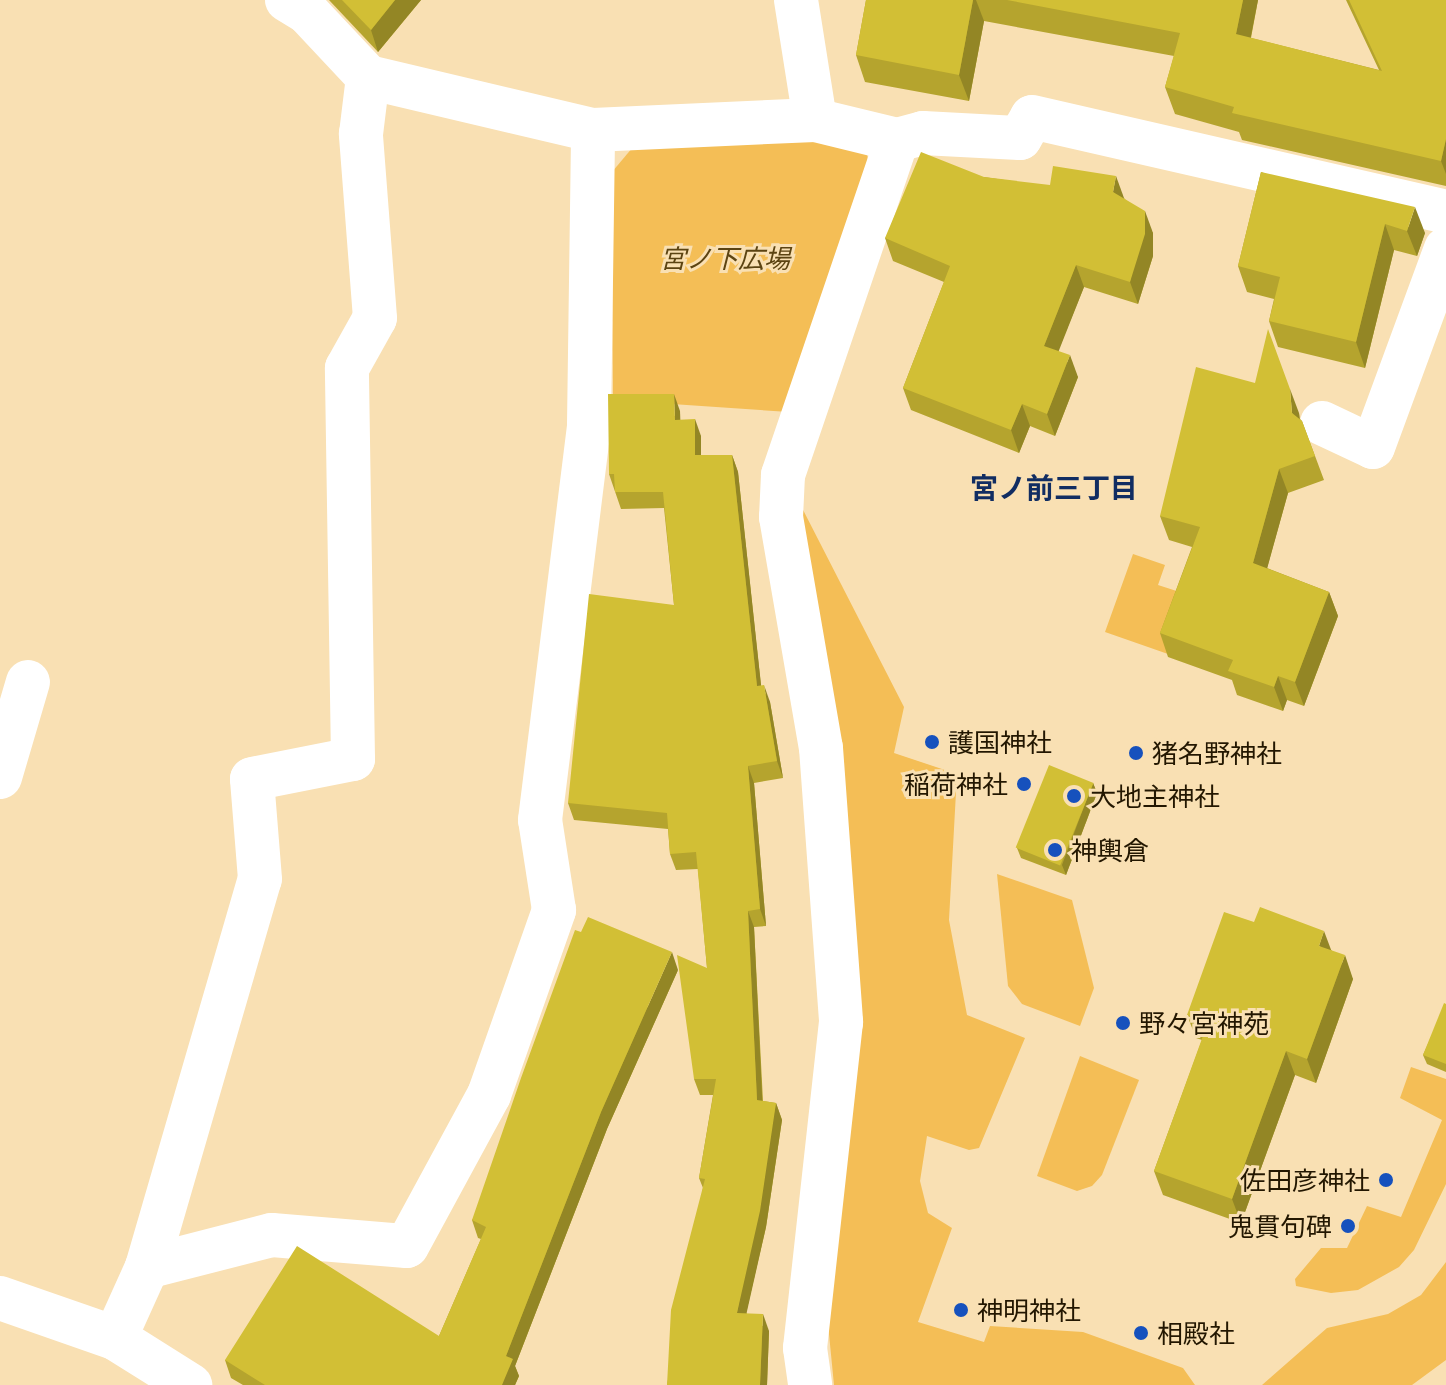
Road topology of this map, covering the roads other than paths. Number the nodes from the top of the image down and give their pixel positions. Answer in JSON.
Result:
{"nodes":[{"id":1,"x":287,"y":0,"type":"edge"},
{"id":2,"x":796,"y":0,"type":"edge"},
{"id":3,"x":368,"y":77,"type":"junction"},
{"id":4,"x":815,"y":120,"type":"junction"},
{"id":5,"x":593,"y":130,"type":"junction"},
{"id":6,"x":897,"y":140,"type":"junction"},
{"id":7,"x":1446,"y":212,"type":"edge"},
{"id":8,"x":1446,"y":249,"type":"edge"},
{"id":9,"x":1322,"y":423,"type":"dead end"},
{"id":10,"x":28,"y":682,"type":"dead end"},
{"id":11,"x":0,"y":777,"type":"edge"},
{"id":12,"x":147,"y":1267,"type":"junction"},
{"id":13,"x":0,"y":1298,"type":"edge"},
{"id":14,"x":115,"y":1338,"type":"junction"},
{"id":15,"x":190,"y":1385,"type":"edge"},
{"id":16,"x":810,"y":1385,"type":"edge"}],
"edges":[{"from":1,"to":3,"type":"street"},
{"from":2,"to":4,"type":"street"},
{"from":3,"to":5,"type":"street"},
{"from":3,"to":12,"type":"street"},
{"from":4,"to":5,"type":"street"},
{"from":4,"to":6,"type":"street"},
{"from":5,"to":12,"type":"street"},
{"from":6,"to":7,"type":"street"},
{"from":6,"to":16,"type":"street"},
{"from":8,"to":9,"type":"street"},
{"from":10,"to":11,"type":"street"},
{"from":12,"to":14,"type":"street"},
{"from":13,"to":14,"type":"street"},
{"from":14,"to":15,"type":"street"}]}
